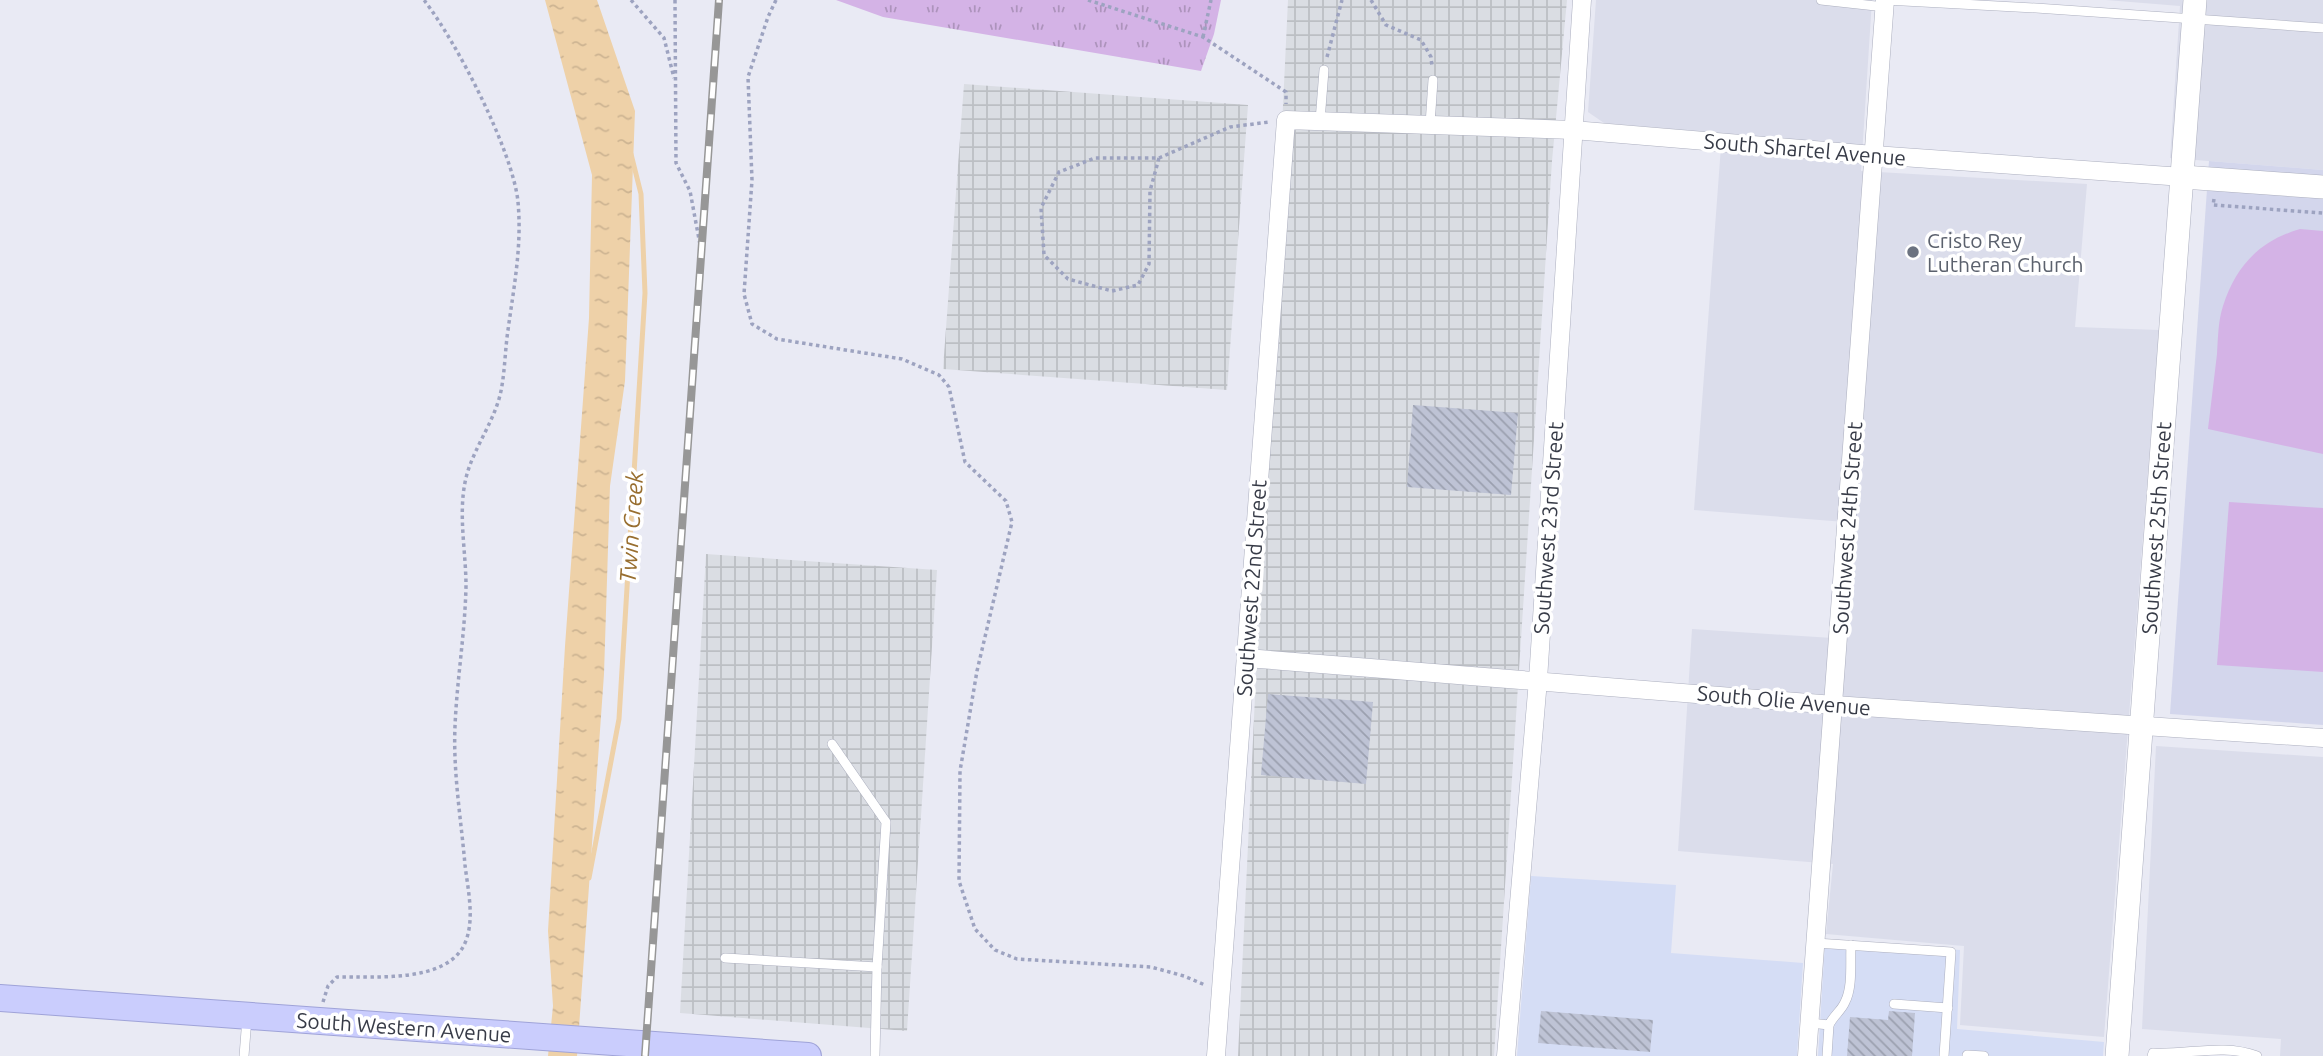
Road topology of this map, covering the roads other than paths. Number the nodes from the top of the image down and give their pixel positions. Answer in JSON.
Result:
{"nodes":[{"id":1,"x":1582,"y":0,"type":"edge"},
{"id":2,"x":1821,"y":0,"type":"edge"},
{"id":3,"x":1885,"y":3,"type":"edge"},
{"id":4,"x":2037,"y":4,"type":"edge"},
{"id":5,"x":2194,"y":10,"type":"edge"},
{"id":6,"x":2323,"y":28,"type":"edge"},
{"id":7,"x":1324,"y":70,"type":"road end"},
{"id":8,"x":1433,"y":80,"type":"road end"},
{"id":9,"x":1286,"y":120,"type":"joint"},
{"id":10,"x":1320,"y":121,"type":"junction"},
{"id":11,"x":1430,"y":125,"type":"junction"},
{"id":12,"x":1573,"y":130,"type":"junction"},
{"id":13,"x":1874,"y":155,"type":"junction"},
{"id":14,"x":2183,"y":177,"type":"junction"},
{"id":15,"x":2323,"y":187,"type":"edge"},
{"id":16,"x":1246,"y":658,"type":"junction"},
{"id":17,"x":1538,"y":680,"type":"junction"},
{"id":18,"x":1834,"y":705,"type":"junction"},
{"id":19,"x":2141,"y":727,"type":"junction"},
{"id":20,"x":2323,"y":738,"type":"edge"},
{"id":21,"x":832,"y":744,"type":"dead end"},
{"id":22,"x":1816,"y":943,"type":"junction"},
{"id":23,"x":1851,"y":945,"type":"junction"},
{"id":24,"x":725,"y":958,"type":"dead end"},
{"id":25,"x":877,"y":967,"type":"junction"},
{"id":26,"x":0,"y":998,"type":"edge"},
{"id":27,"x":1894,"y":1004,"type":"dead end"},
{"id":28,"x":1948,"y":1008,"type":"junction"},
{"id":29,"x":247,"y":1016,"type":"junction"},
{"id":30,"x":1810,"y":1023,"type":"junction"},
{"id":31,"x":1829,"y":1025,"type":"junction"},
{"id":32,"x":1967,"y":1055,"type":"edge"},
{"id":33,"x":2251,"y":1055,"type":"edge"},
{"id":34,"x":244,"y":1056,"type":"edge"},
{"id":35,"x":808,"y":1056,"type":"edge"},
{"id":36,"x":875,"y":1056,"type":"edge"},
{"id":37,"x":1216,"y":1056,"type":"edge"},
{"id":38,"x":1506,"y":1056,"type":"edge"},
{"id":39,"x":1807,"y":1056,"type":"edge"},
{"id":40,"x":1827,"y":1056,"type":"edge"},
{"id":41,"x":1944,"y":1056,"type":"edge"},
{"id":42,"x":1984,"y":1056,"type":"edge"},
{"id":43,"x":2117,"y":1056,"type":"edge"},
{"id":44,"x":2152,"y":1056,"type":"edge"}],
"edges":[{"from":1,"to":12,"type":"street","name":"Southwest 23rd Street"},
{"from":2,"to":3,"type":"lane"},
{"from":3,"to":4,"type":"lane"},
{"from":3,"to":13,"type":"street","name":"Southwest 24th Street"},
{"from":4,"to":5,"type":"lane"},
{"from":5,"to":6,"type":"lane"},
{"from":5,"to":14,"type":"street","name":"Southwest 25th Street"},
{"from":7,"to":10,"type":"lane"},
{"from":8,"to":11,"type":"lane"},
{"from":9,"to":10,"type":"street","name":"South Shartel Avenue"},
{"from":9,"to":16,"type":"street","name":"Southwest 22nd Street"},
{"from":10,"to":11,"type":"street","name":"South Shartel Avenue"},
{"from":11,"to":12,"type":"street","name":"South Shartel Avenue"},
{"from":12,"to":13,"type":"street","name":"South Shartel Avenue"},
{"from":12,"to":17,"type":"street","name":"Southwest 23rd Street"},
{"from":13,"to":14,"type":"street","name":"South Shartel Avenue"},
{"from":13,"to":18,"type":"street","name":"Southwest 24th Street"},
{"from":14,"to":15,"type":"street","name":"South Shartel Avenue"},
{"from":14,"to":19,"type":"street","name":"Southwest 25th Street"},
{"from":16,"to":17,"type":"street","name":"South Olie Avenue"},
{"from":16,"to":37,"type":"street","name":"Southwest 22nd Street"},
{"from":17,"to":18,"type":"street","name":"South Olie Avenue"},
{"from":17,"to":38,"type":"street","name":"Southwest 23rd Street"},
{"from":18,"to":19,"type":"street","name":"South Olie Avenue"},
{"from":18,"to":22,"type":"street","name":"Southwest 24th Street"},
{"from":19,"to":20,"type":"street","name":"South Olie Avenue"},
{"from":19,"to":43,"type":"street","name":"Southwest 25th Street"},
{"from":21,"to":25,"type":"lane"},
{"from":22,"to":23,"type":"lane"},
{"from":22,"to":30,"type":"street","name":"Southwest 24th Street"},
{"from":23,"to":28,"type":"lane"},
{"from":23,"to":31,"type":"lane"},
{"from":24,"to":25,"type":"lane"},
{"from":25,"to":36,"type":"lane"},
{"from":26,"to":29,"type":"main road","name":"South Western Avenue"},
{"from":27,"to":28,"type":"lane"},
{"from":28,"to":41,"type":"lane"},
{"from":29,"to":34,"type":"lane"},
{"from":29,"to":35,"type":"main road","name":"South Western Avenue"},
{"from":30,"to":31,"type":"lane"},
{"from":30,"to":39,"type":"street","name":"Southwest 24th Street"},
{"from":31,"to":40,"type":"lane"},
{"from":32,"to":42,"type":"lane"},
{"from":33,"to":44,"type":"lane"}]}
